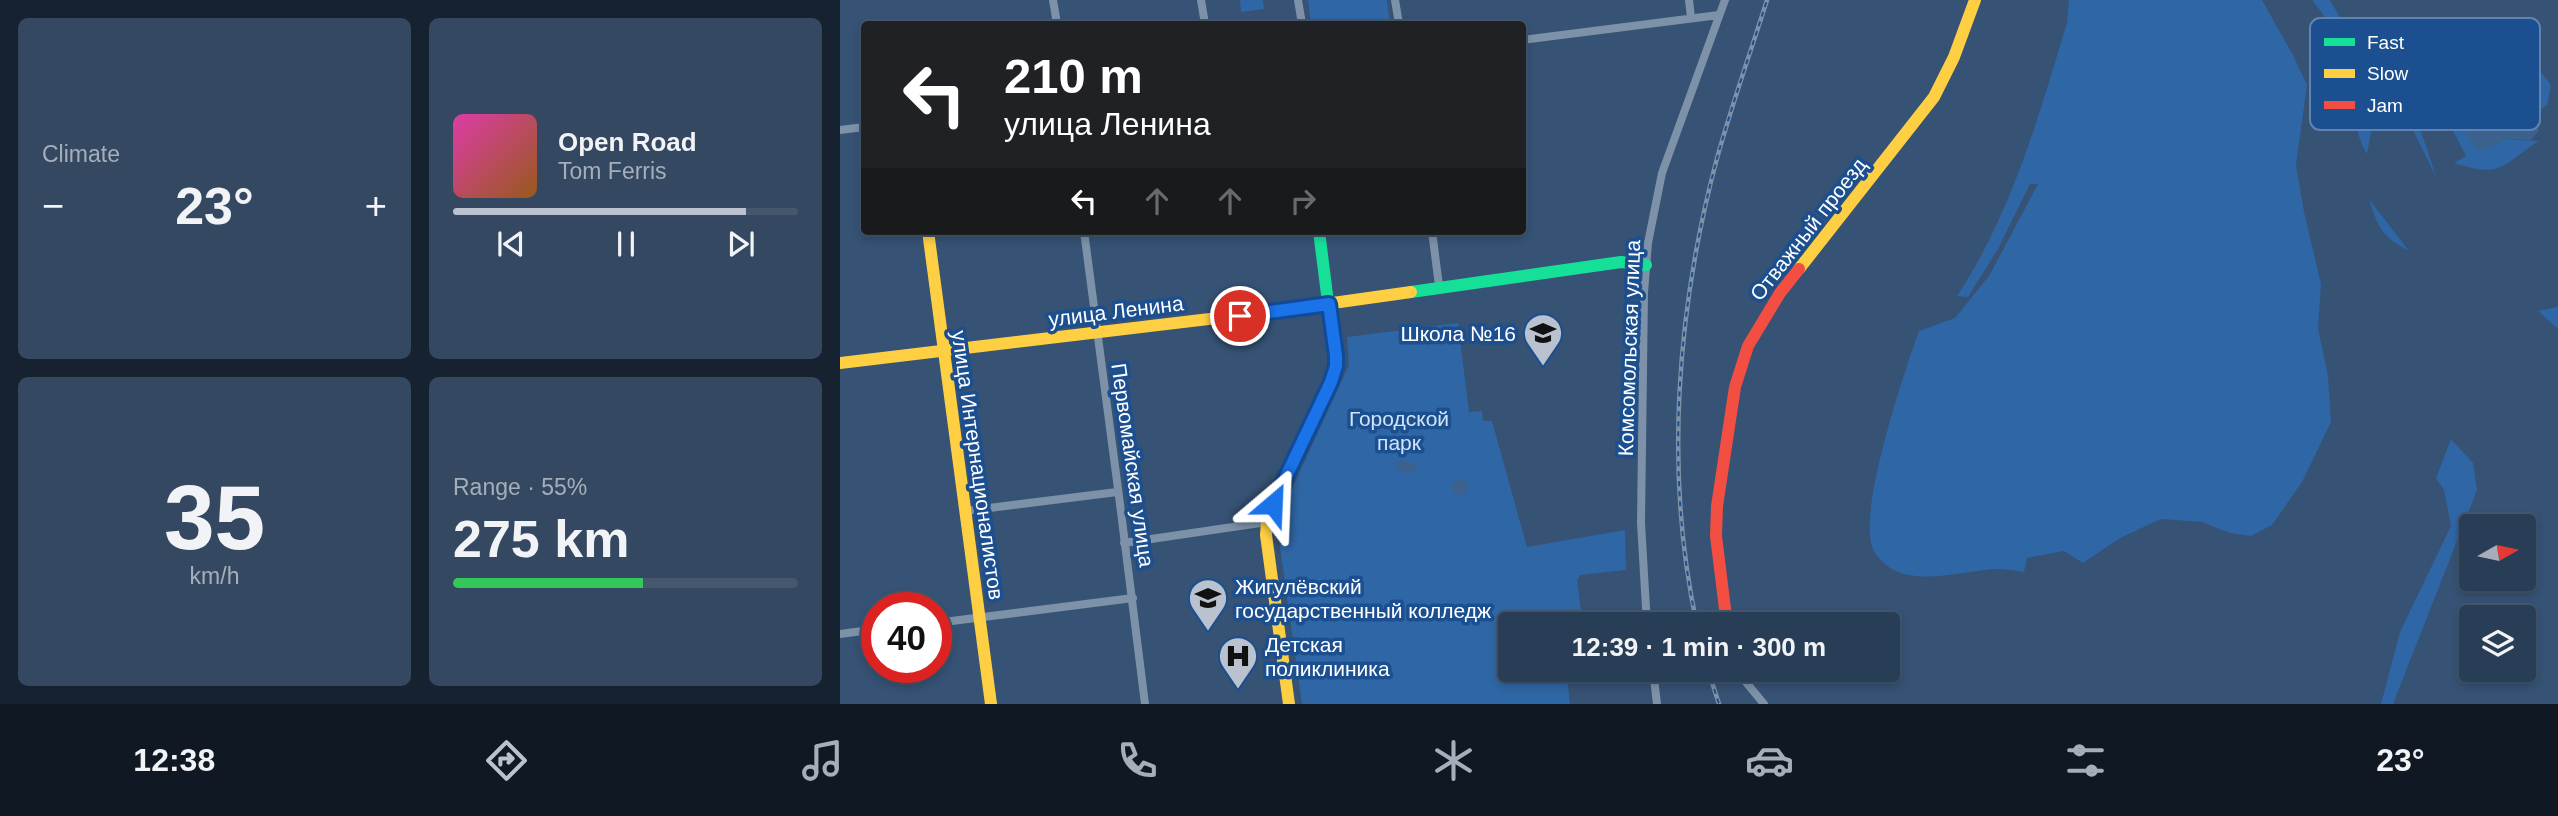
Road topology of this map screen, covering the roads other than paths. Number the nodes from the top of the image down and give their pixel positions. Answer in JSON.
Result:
{"nodes":[{"id":1,"x":1054,"y":0,"type":"edge"},
{"id":2,"x":1201,"y":0,"type":"edge"},
{"id":3,"x":1298,"y":0,"type":"edge"},
{"id":4,"x":1395,"y":0,"type":"edge"},
{"id":5,"x":1689,"y":0,"type":"edge"},
{"id":6,"x":1725,"y":0,"type":"edge"},
{"id":7,"x":1975,"y":0,"type":"edge"},
{"id":8,"x":1719,"y":15,"type":"junction"},
{"id":9,"x":1691,"y":18,"type":"junction"},
{"id":10,"x":1057,"y":21,"type":"edge"},
{"id":11,"x":1204,"y":21,"type":"edge"},
{"id":12,"x":1302,"y":21,"type":"edge"},
{"id":13,"x":1398,"y":21,"type":"edge"},
{"id":14,"x":1526,"y":39,"type":"edge"},
{"id":15,"x":861,"y":127,"type":"edge"},
{"id":16,"x":840,"y":130,"type":"edge"},
{"id":17,"x":929,"y":235,"type":"edge"},
{"id":18,"x":1085,"y":235,"type":"edge"},
{"id":19,"x":1320,"y":235,"type":"edge"},
{"id":20,"x":1433,"y":235,"type":"edge"},
{"id":21,"x":1646,"y":265,"type":"junction"},
{"id":22,"x":1440,"y":286,"type":"junction"},
{"id":23,"x":1329,"y":304,"type":"junction"},
{"id":24,"x":1098,"y":334,"type":"junction"},
{"id":25,"x":943,"y":350,"type":"junction"},
{"id":26,"x":840,"y":363,"type":"edge"},
{"id":27,"x":1117,"y":492,"type":"junction"},
{"id":28,"x":965,"y":511,"type":"junction"},
{"id":29,"x":1266,"y":522,"type":"junction"},
{"id":30,"x":1124,"y":543,"type":"junction"},
{"id":31,"x":1133,"y":598,"type":"junction"},
{"id":32,"x":1646,"y":612,"type":"edge"},
{"id":33,"x":1725,"y":612,"type":"edge"},
{"id":34,"x":980,"y":618,"type":"junction"},
{"id":35,"x":952,"y":621,"type":"edge"},
{"id":36,"x":861,"y":631,"type":"edge"},
{"id":37,"x":840,"y":634,"type":"edge"},
{"id":38,"x":1654,"y":682,"type":"edge"},
{"id":39,"x":1746,"y":682,"type":"edge"},
{"id":40,"x":991,"y":704,"type":"edge"},
{"id":41,"x":1145,"y":704,"type":"edge"},
{"id":42,"x":1289,"y":704,"type":"edge"},
{"id":43,"x":1657,"y":704,"type":"edge"},
{"id":44,"x":1764,"y":704,"type":"edge"}],
"edges":[{"from":1,"to":10,"type":"street"},
{"from":2,"to":11,"type":"street"},
{"from":3,"to":12,"type":"street"},
{"from":4,"to":13,"type":"street"},
{"from":5,"to":9,"type":"street"},
{"from":6,"to":8,"type":"street","name":"Комсомольская улица"},
{"from":7,"to":33,"type":"street","name":"Отважный проезд"},
{"from":8,"to":9,"type":"street"},
{"from":8,"to":21,"type":"street","name":"Комсомольская улица"},
{"from":9,"to":14,"type":"street"},
{"from":15,"to":16,"type":"street"},
{"from":17,"to":25,"type":"street","name":"улица Интернационалистов"},
{"from":18,"to":24,"type":"street","name":"Первомайская улица"},
{"from":19,"to":23,"type":"street"},
{"from":20,"to":22,"type":"street"},
{"from":21,"to":22,"type":"street","name":"улица Ленина"},
{"from":21,"to":32,"type":"street","name":"Комсомольская улица"},
{"from":22,"to":23,"type":"street","name":"улица Ленина"},
{"from":23,"to":24,"type":"street","name":"улица Ленина"},
{"from":23,"to":29,"type":"street"},
{"from":24,"to":25,"type":"street","name":"улица Ленина"},
{"from":24,"to":27,"type":"street","name":"Первомайская улица"},
{"from":25,"to":26,"type":"street","name":"улица Ленина"},
{"from":25,"to":28,"type":"street","name":"улица Интернационалистов"},
{"from":27,"to":28,"type":"street"},
{"from":27,"to":30,"type":"street","name":"Первомайская улица"},
{"from":28,"to":34,"type":"street","name":"улица Интернационалистов"},
{"from":29,"to":30,"type":"street"},
{"from":29,"to":42,"type":"street"},
{"from":30,"to":31,"type":"street","name":"Первомайская улица"},
{"from":31,"to":34,"type":"street"},
{"from":31,"to":41,"type":"street","name":"Первомайская улица"},
{"from":34,"to":35,"type":"street"},
{"from":34,"to":40,"type":"street","name":"улица Интернационалистов"},
{"from":36,"to":37,"type":"street"},
{"from":38,"to":43,"type":"street"},
{"from":39,"to":44,"type":"street"}]}
